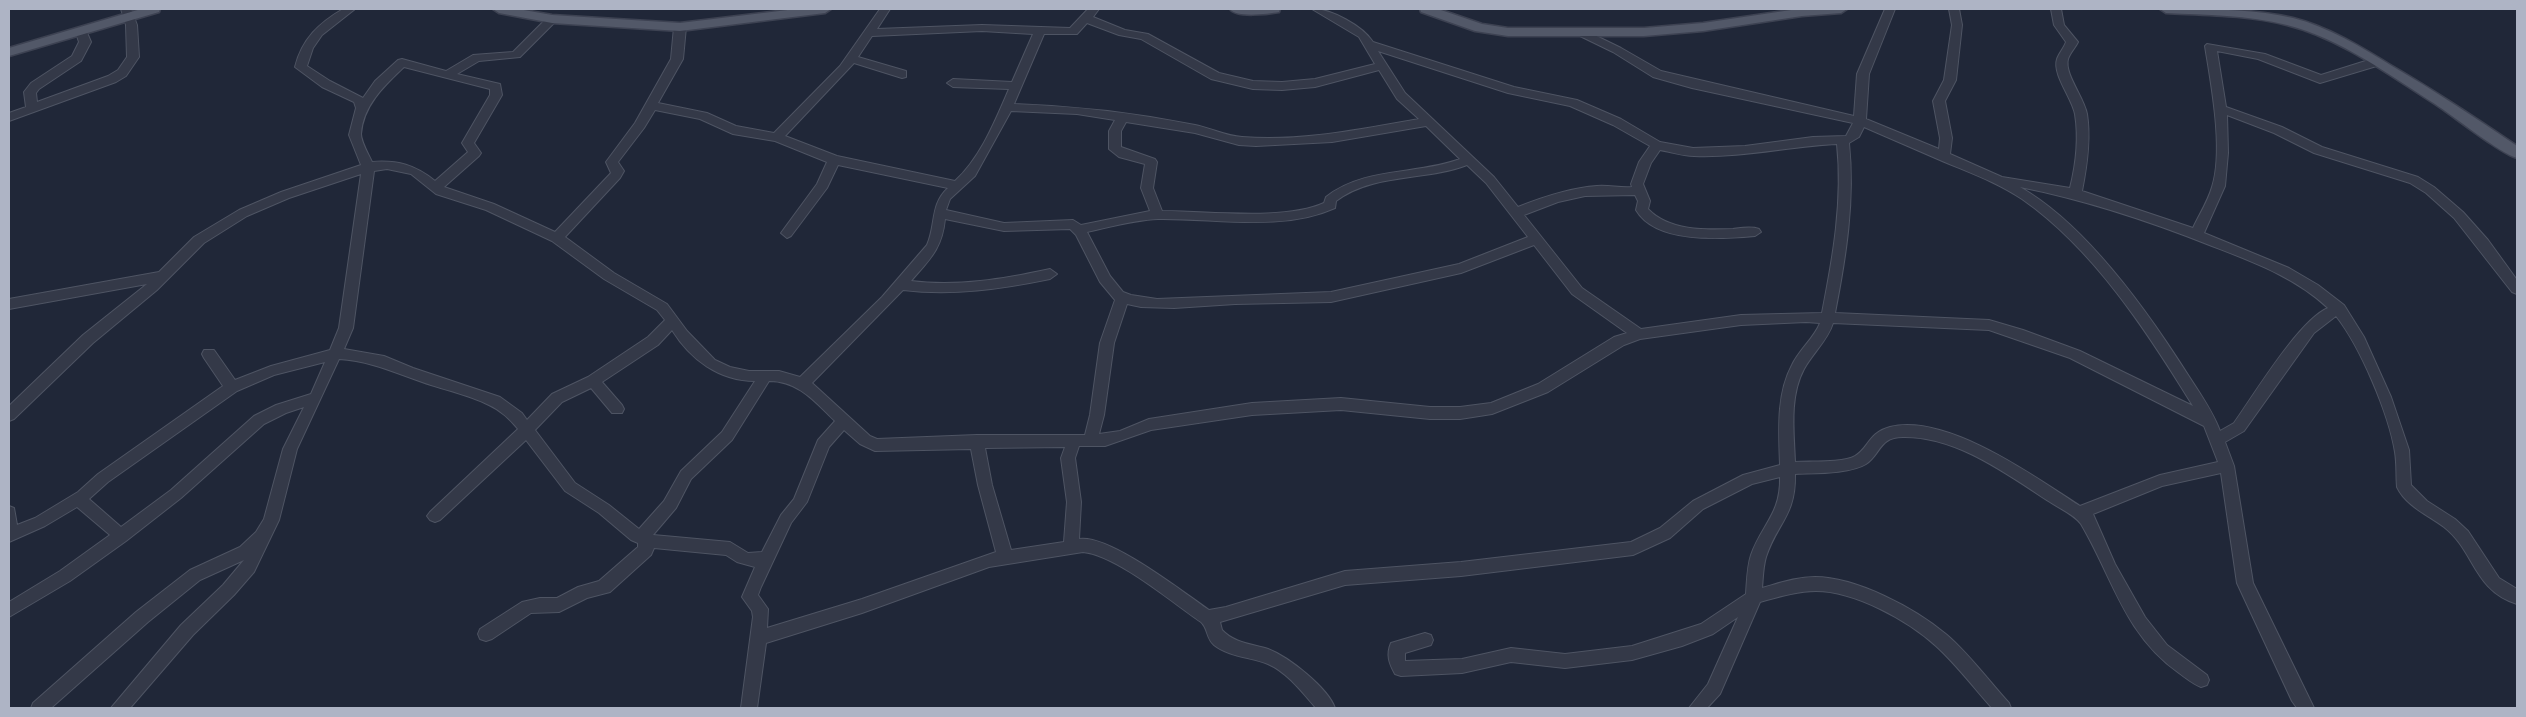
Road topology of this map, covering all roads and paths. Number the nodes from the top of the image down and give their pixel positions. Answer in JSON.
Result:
{"nodes":[{"id":1,"x":154,"y":9,"type":"edge"},
{"id":2,"x":350,"y":9,"type":"edge"},
{"id":3,"x":499,"y":9,"type":"edge"},
{"id":4,"x":826,"y":9,"type":"edge"},
{"id":5,"x":885,"y":9,"type":"edge"},
{"id":6,"x":1236,"y":9,"type":"edge"},
{"id":7,"x":1274,"y":9,"type":"edge"},
{"id":8,"x":1317,"y":9,"type":"edge"},
{"id":9,"x":1426,"y":9,"type":"edge"},
{"id":10,"x":1841,"y":9,"type":"edge"},
{"id":11,"x":1890,"y":9,"type":"edge"},
{"id":12,"x":1954,"y":9,"type":"edge"},
{"id":13,"x":2056,"y":9,"type":"edge"},
{"id":14,"x":2166,"y":9,"type":"edge"},
{"id":15,"x":2237,"y":11,"type":"edge"},
{"id":16,"x":126,"y":12,"type":"edge"},
{"id":17,"x":1090,"y":13,"type":"edge"},
{"id":18,"x":552,"y":19,"type":"junction"},
{"id":19,"x":680,"y":27,"type":"junction"},
{"id":20,"x":80,"y":30,"type":"junction"},
{"id":21,"x":1039,"y":32,"type":"junction"},
{"id":22,"x":1580,"y":32,"type":"junction"},
{"id":23,"x":870,"y":33,"type":"junction"},
{"id":24,"x":1372,"y":45,"type":"junction"},
{"id":25,"x":9,"y":52,"type":"edge"},
{"id":26,"x":852,"y":58,"type":"junction"},
{"id":27,"x":2376,"y":62,"type":"junction"},
{"id":28,"x":1381,"y":66,"type":"junction"},
{"id":29,"x":448,"y":74,"type":"junction"},
{"id":30,"x":902,"y":74,"type":"dead end"},
{"id":31,"x":953,"y":83,"type":"dead end"},
{"id":32,"x":1016,"y":86,"type":"junction"},
{"id":33,"x":651,"y":105,"type":"junction"},
{"id":34,"x":1007,"y":107,"type":"junction"},
{"id":35,"x":32,"y":108,"type":"junction"},
{"id":36,"x":362,"y":108,"type":"junction"},
{"id":37,"x":2220,"y":109,"type":"junction"},
{"id":38,"x":9,"y":117,"type":"edge"},
{"id":39,"x":1122,"y":118,"type":"junction"},
{"id":40,"x":1860,"y":121,"type":"junction"},
{"id":41,"x":1427,"y":122,"type":"junction"},
{"id":42,"x":776,"y":137,"type":"junction"},
{"id":43,"x":1843,"y":140,"type":"junction"},
{"id":44,"x":1658,"y":145,"type":"junction"},
{"id":45,"x":2517,"y":153,"type":"edge"},
{"id":46,"x":1944,"y":157,"type":"junction"},
{"id":47,"x":834,"y":160,"type":"junction"},
{"id":48,"x":1470,"y":160,"type":"junction"},
{"id":49,"x":368,"y":167,"type":"junction"},
{"id":50,"x":1991,"y":176,"type":"junction"},
{"id":51,"x":956,"y":185,"type":"junction"},
{"id":52,"x":435,"y":188,"type":"junction"},
{"id":53,"x":1637,"y":190,"type":"junction"},
{"id":54,"x":2075,"y":194,"type":"junction"},
{"id":55,"x":939,"y":213,"type":"junction"},
{"id":56,"x":1515,"y":214,"type":"junction"},
{"id":57,"x":1158,"y":215,"type":"junction"},
{"id":58,"x":1078,"y":230,"type":"junction"},
{"id":59,"x":1755,"y":232,"type":"dead end"},
{"id":60,"x":787,"y":233,"type":"dead end"},
{"id":61,"x":2198,"y":234,"type":"junction"},
{"id":62,"x":556,"y":238,"type":"junction"},
{"id":63,"x":1536,"y":239,"type":"junction"},
{"id":64,"x":1050,"y":274,"type":"dead end"},
{"id":65,"x":164,"y":276,"type":"junction"},
{"id":66,"x":900,"y":285,"type":"junction"},
{"id":67,"x":2517,"y":288,"type":"edge"},
{"id":68,"x":1123,"y":297,"type":"junction"},
{"id":69,"x":9,"y":304,"type":"edge"},
{"id":70,"x":2338,"y":309,"type":"junction"},
{"id":71,"x":674,"y":320,"type":"junction"},
{"id":72,"x":1825,"y":320,"type":"junction"},
{"id":73,"x":1639,"y":334,"type":"junction"},
{"id":74,"x":209,"y":354,"type":"dead end"},
{"id":75,"x":334,"y":354,"type":"junction"},
{"id":76,"x":766,"y":375,"type":"junction"},
{"id":77,"x":593,"y":381,"type":"junction"},
{"id":78,"x":803,"y":383,"type":"junction"},
{"id":79,"x":232,"y":387,"type":"junction"},
{"id":80,"x":316,"y":398,"type":"junction"},
{"id":81,"x":12,"y":409,"type":"edge"},
{"id":82,"x":617,"y":409,"type":"dead end"},
{"id":83,"x":844,"y":421,"type":"junction"},
{"id":84,"x":2210,"y":422,"type":"junction"},
{"id":85,"x":527,"y":430,"type":"junction"},
{"id":86,"x":2216,"y":440,"type":"junction"},
{"id":87,"x":977,"y":441,"type":"junction"},
{"id":88,"x":1074,"y":441,"type":"junction"},
{"id":89,"x":1090,"y":441,"type":"junction"},
{"id":90,"x":2227,"y":466,"type":"junction"},
{"id":91,"x":1786,"y":469,"type":"junction"},
{"id":92,"x":81,"y":497,"type":"junction"},
{"id":93,"x":9,"y":512,"type":"edge"},
{"id":94,"x":434,"y":516,"type":"dead end"},
{"id":95,"x":2085,"y":517,"type":"junction"},
{"id":96,"x":9,"y":535,"type":"edge"},
{"id":97,"x":121,"y":536,"type":"junction"},
{"id":98,"x":261,"y":537,"type":"junction"},
{"id":99,"x":643,"y":538,"type":"junction"},
{"id":100,"x":1071,"y":546,"type":"junction"},
{"id":101,"x":766,"y":557,"type":"junction"},
{"id":102,"x":1005,"y":557,"type":"junction"},
{"id":103,"x":1754,"y":597,"type":"junction"},
{"id":104,"x":2517,"y":597,"type":"edge"},
{"id":105,"x":9,"y":610,"type":"edge"},
{"id":106,"x":1207,"y":617,"type":"junction"},
{"id":107,"x":486,"y":634,"type":"dead end"},
{"id":108,"x":760,"y":638,"type":"junction"},
{"id":109,"x":1425,"y":640,"type":"dead end"},
{"id":110,"x":2202,"y":680,"type":"dead end"},
{"id":111,"x":39,"y":708,"type":"edge"},
{"id":112,"x":119,"y":708,"type":"edge"},
{"id":113,"x":749,"y":708,"type":"edge"},
{"id":114,"x":1327,"y":708,"type":"edge"},
{"id":115,"x":1697,"y":708,"type":"edge"},
{"id":116,"x":2003,"y":708,"type":"edge"},
{"id":117,"x":2306,"y":708,"type":"edge"}],
"edges":[{"from":1,"to":16,"type":"main road"},
{"from":2,"to":36,"type":"street"},
{"from":3,"to":18,"type":"main road"},
{"from":4,"to":19,"type":"main road"},
{"from":5,"to":23,"type":"street"},
{"from":6,"to":7,"type":"main road"},
{"from":8,"to":24,"type":"street"},
{"from":9,"to":22,"type":"main road"},
{"from":10,"to":22,"type":"main road"},
{"from":11,"to":40,"type":"street"},
{"from":12,"to":46,"type":"street"},
{"from":13,"to":54,"type":"street"},
{"from":14,"to":15,"type":"main road"},
{"from":15,"to":27,"type":"main road"},
{"from":16,"to":20,"type":"main road"},
{"from":16,"to":35,"type":"street"},
{"from":17,"to":21,"type":"street"},
{"from":17,"to":28,"type":"street"},
{"from":18,"to":19,"type":"main road"},
{"from":18,"to":29,"type":"street"},
{"from":19,"to":33,"type":"street"},
{"from":20,"to":25,"type":"main road"},
{"from":20,"to":35,"type":"street"},
{"from":21,"to":23,"type":"street"},
{"from":21,"to":32,"type":"street"},
{"from":22,"to":40,"type":"street"},
{"from":23,"to":26,"type":"street"},
{"from":24,"to":28,"type":"street"},
{"from":24,"to":44,"type":"street"},
{"from":26,"to":30,"type":"street"},
{"from":26,"to":42,"type":"street"},
{"from":27,"to":37,"type":"street"},
{"from":27,"to":45,"type":"main road"},
{"from":28,"to":41,"type":"street"},
{"from":29,"to":36,"type":"street"},
{"from":29,"to":52,"type":"street"},
{"from":31,"to":32,"type":"street"},
{"from":32,"to":34,"type":"street"},
{"from":33,"to":42,"type":"street"},
{"from":33,"to":62,"type":"street"},
{"from":34,"to":39,"type":"street"},
{"from":34,"to":51,"type":"street"},
{"from":35,"to":38,"type":"street"},
{"from":36,"to":49,"type":"street"},
{"from":37,"to":61,"type":"street"},
{"from":37,"to":67,"type":"street"},
{"from":39,"to":41,"type":"street"},
{"from":39,"to":57,"type":"street"},
{"from":40,"to":43,"type":"street"},
{"from":40,"to":46,"type":"street"},
{"from":41,"to":48,"type":"street"},
{"from":42,"to":47,"type":"street"},
{"from":43,"to":44,"type":"street"},
{"from":43,"to":72,"type":"street"},
{"from":44,"to":53,"type":"street"},
{"from":46,"to":50,"type":"street"},
{"from":47,"to":51,"type":"street"},
{"from":47,"to":60,"type":"street"},
{"from":48,"to":56,"type":"street"},
{"from":48,"to":57,"type":"street"},
{"from":49,"to":52,"type":"street"},
{"from":49,"to":65,"type":"street"},
{"from":49,"to":75,"type":"street"},
{"from":50,"to":54,"type":"street"},
{"from":50,"to":84,"type":"street"},
{"from":51,"to":55,"type":"street"},
{"from":52,"to":62,"type":"street"},
{"from":53,"to":56,"type":"street"},
{"from":53,"to":59,"type":"street"},
{"from":54,"to":61,"type":"street"},
{"from":55,"to":58,"type":"street"},
{"from":55,"to":66,"type":"street"},
{"from":56,"to":63,"type":"street"},
{"from":57,"to":58,"type":"street"},
{"from":58,"to":68,"type":"street"},
{"from":61,"to":70,"type":"street"},
{"from":62,"to":71,"type":"street"},
{"from":63,"to":68,"type":"street"},
{"from":63,"to":73,"type":"street"},
{"from":64,"to":66,"type":"street"},
{"from":65,"to":69,"type":"street"},
{"from":65,"to":81,"type":"street"},
{"from":66,"to":78,"type":"street"},
{"from":68,"to":89,"type":"street"},
{"from":70,"to":86,"type":"street"},
{"from":70,"to":104,"type":"street"},
{"from":71,"to":76,"type":"street"},
{"from":71,"to":77,"type":"street"},
{"from":72,"to":73,"type":"street"},
{"from":72,"to":84,"type":"street"},
{"from":72,"to":91,"type":"street"},
{"from":73,"to":89,"type":"street"},
{"from":74,"to":79,"type":"street"},
{"from":75,"to":79,"type":"street"},
{"from":75,"to":80,"type":"street"},
{"from":75,"to":85,"type":"street"},
{"from":76,"to":78,"type":"street"},
{"from":76,"to":99,"type":"street"},
{"from":77,"to":82,"type":"street"},
{"from":77,"to":85,"type":"street"},
{"from":78,"to":83,"type":"street"},
{"from":79,"to":92,"type":"street"},
{"from":80,"to":97,"type":"street"},
{"from":80,"to":98,"type":"street"},
{"from":83,"to":87,"type":"street"},
{"from":83,"to":101,"type":"street"},
{"from":84,"to":86,"type":"street"},
{"from":85,"to":94,"type":"street"},
{"from":85,"to":99,"type":"street"},
{"from":86,"to":90,"type":"street"},
{"from":87,"to":88,"type":"street"},
{"from":87,"to":102,"type":"street"},
{"from":88,"to":89,"type":"street"},
{"from":88,"to":100,"type":"street"},
{"from":90,"to":95,"type":"street"},
{"from":90,"to":117,"type":"street"},
{"from":91,"to":95,"type":"street"},
{"from":91,"to":103,"type":"street"},
{"from":91,"to":106,"type":"street"},
{"from":92,"to":96,"type":"street"},
{"from":92,"to":97,"type":"street"},
{"from":93,"to":96,"type":"street"},
{"from":95,"to":110,"type":"street"},
{"from":97,"to":105,"type":"street"},
{"from":98,"to":111,"type":"street"},
{"from":98,"to":112,"type":"street"},
{"from":99,"to":101,"type":"street"},
{"from":99,"to":107,"type":"street"},
{"from":100,"to":102,"type":"street"},
{"from":100,"to":106,"type":"street"},
{"from":101,"to":108,"type":"street"},
{"from":102,"to":108,"type":"street"},
{"from":103,"to":109,"type":"street"},
{"from":103,"to":115,"type":"street"},
{"from":103,"to":116,"type":"street"},
{"from":106,"to":114,"type":"street"},
{"from":108,"to":113,"type":"street"}]}
